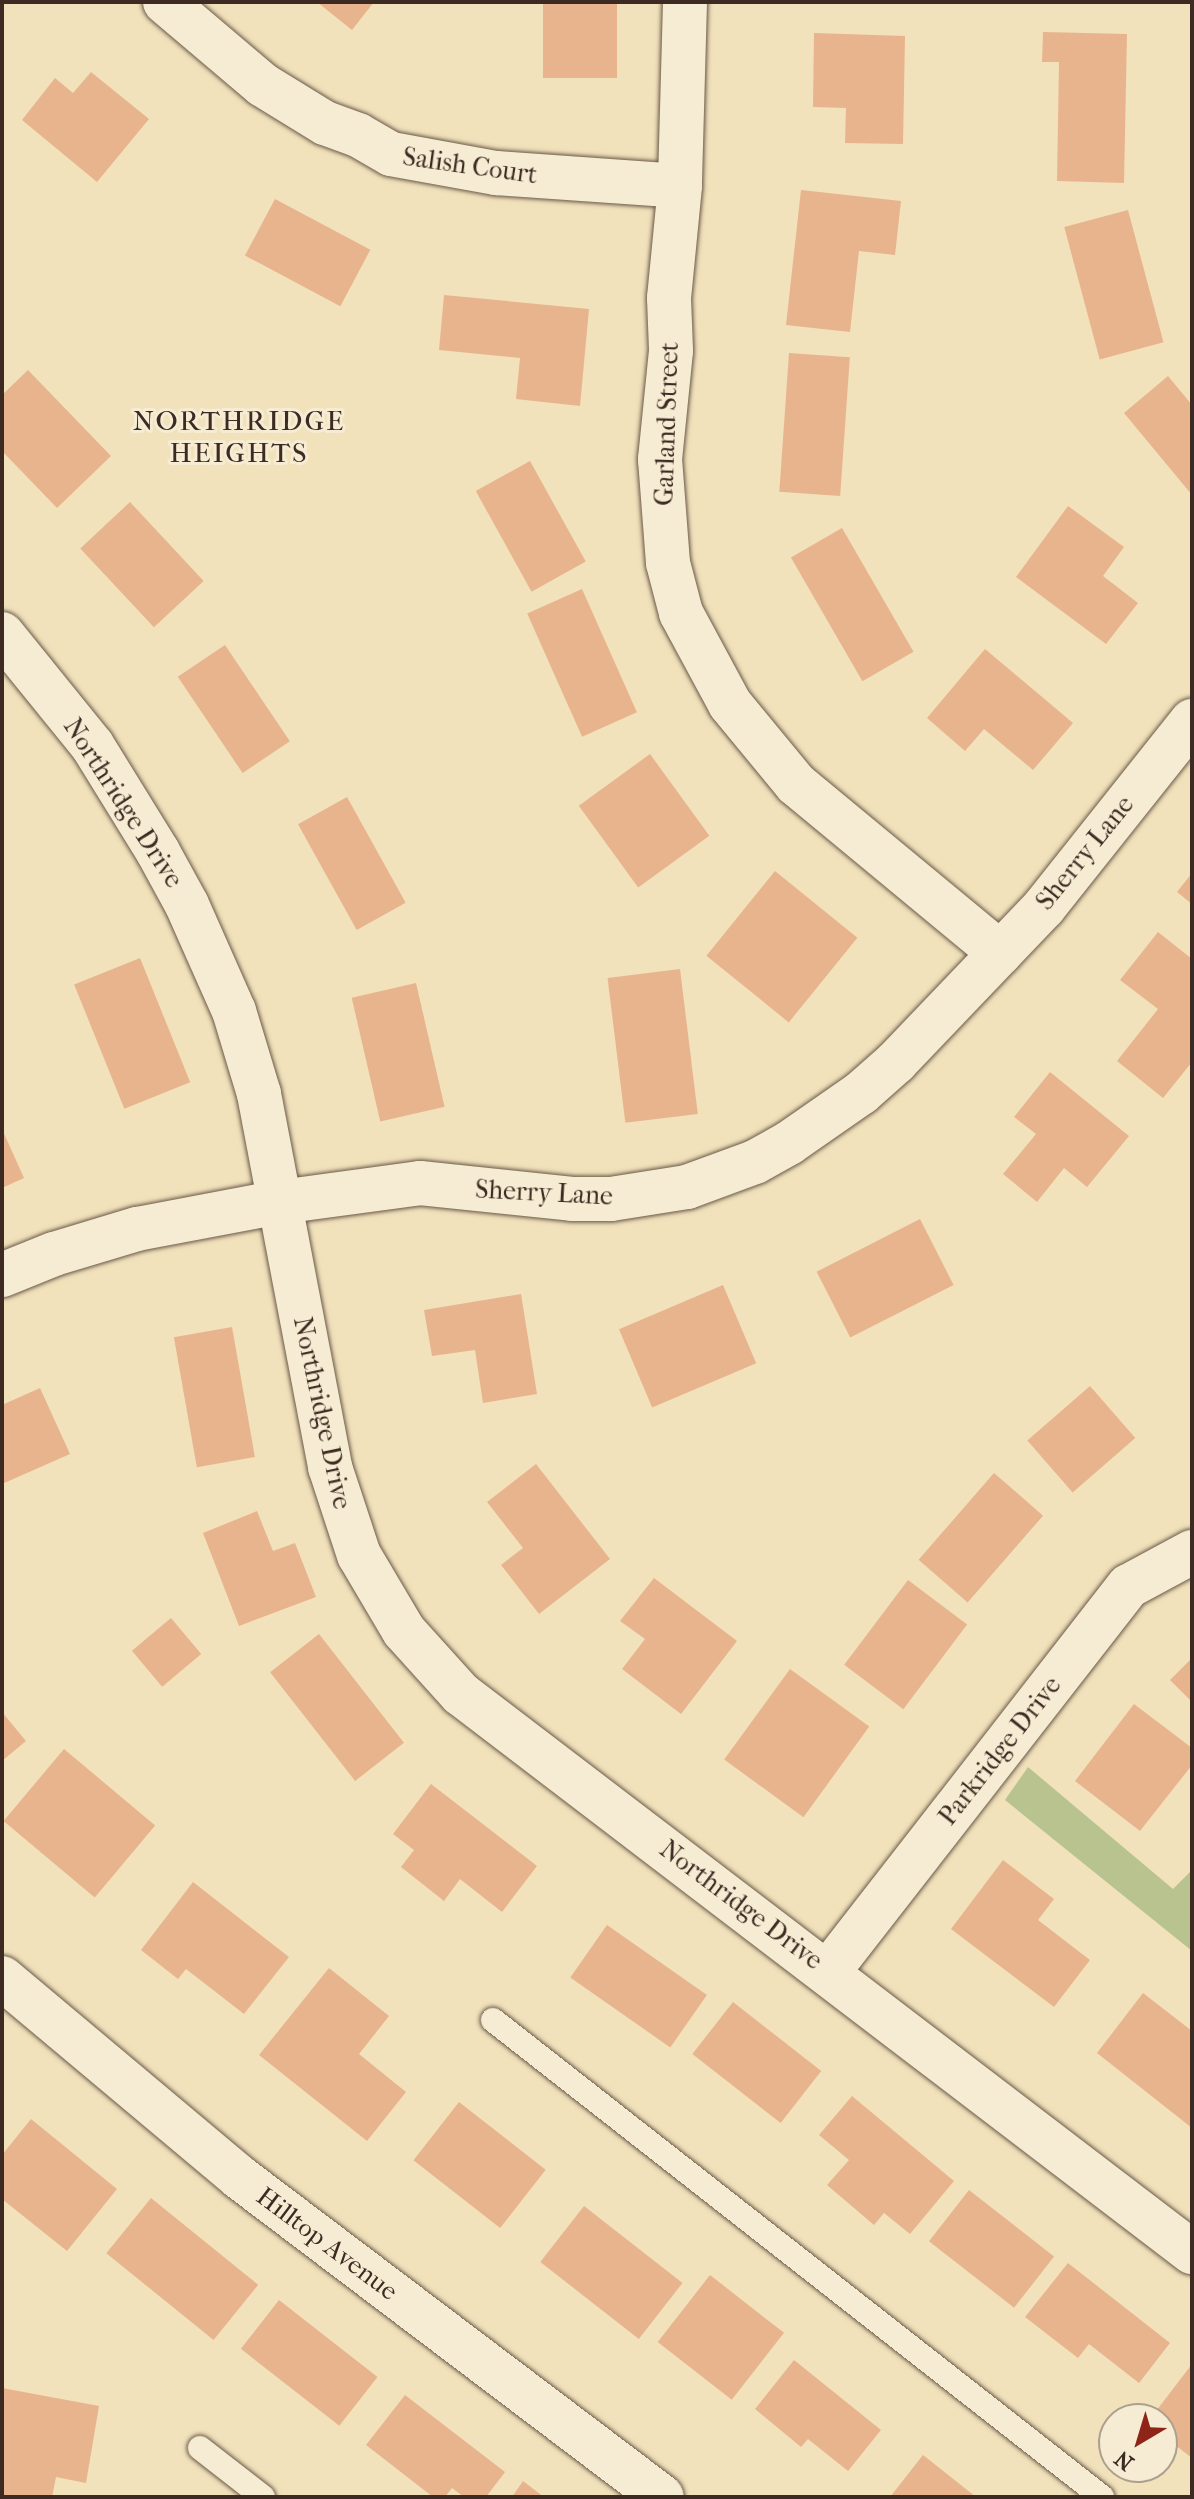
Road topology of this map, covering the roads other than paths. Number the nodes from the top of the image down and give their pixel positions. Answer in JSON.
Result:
{"nodes":[{"id":1,"x":165,"y":2,"type":"edge"},
{"id":2,"x":685,"y":2,"type":"edge"},
{"id":3,"x":680,"y":186,"type":"junction"},
{"id":4,"x":2,"y":634,"type":"edge"},
{"id":5,"x":1192,"y":721,"type":"edge"},
{"id":6,"x":1000,"y":953,"type":"junction"},
{"id":7,"x":280,"y":1202,"type":"junction"},
{"id":8,"x":2,"y":1275,"type":"edge"},
{"id":9,"x":1192,"y":1552,"type":"edge"},
{"id":10,"x":828,"y":1972,"type":"junction"},
{"id":11,"x":2,"y":1978,"type":"edge"},
{"id":12,"x":493,"y":2020,"type":"dead end"},
{"id":13,"x":1192,"y":2252,"type":"edge"},
{"id":14,"x":200,"y":2448,"type":"dead end"},
{"id":15,"x":263,"y":2497,"type":"edge"},
{"id":16,"x":662,"y":2497,"type":"edge"},
{"id":17,"x":1102,"y":2497,"type":"edge"}],
"edges":[{"from":1,"to":3,"type":"street","name":"Salish Court"},
{"from":2,"to":3,"type":"street","name":"Garland Street"},
{"from":3,"to":6,"type":"street","name":"Garland Street"},
{"from":4,"to":7,"type":"street","name":"Northridge Drive"},
{"from":5,"to":6,"type":"street","name":"Sherry Lane"},
{"from":6,"to":7,"type":"street","name":"Sherry Lane"},
{"from":7,"to":8,"type":"street","name":"Sherry Lane"},
{"from":7,"to":10,"type":"street","name":"Northridge Drive"},
{"from":9,"to":10,"type":"street","name":"Parkridge Drive"},
{"from":10,"to":13,"type":"street","name":"Northridge Drive"},
{"from":11,"to":16,"type":"street","name":"Hilltop Avenue"},
{"from":12,"to":17,"type":"lane"},
{"from":14,"to":15,"type":"lane"}]}
